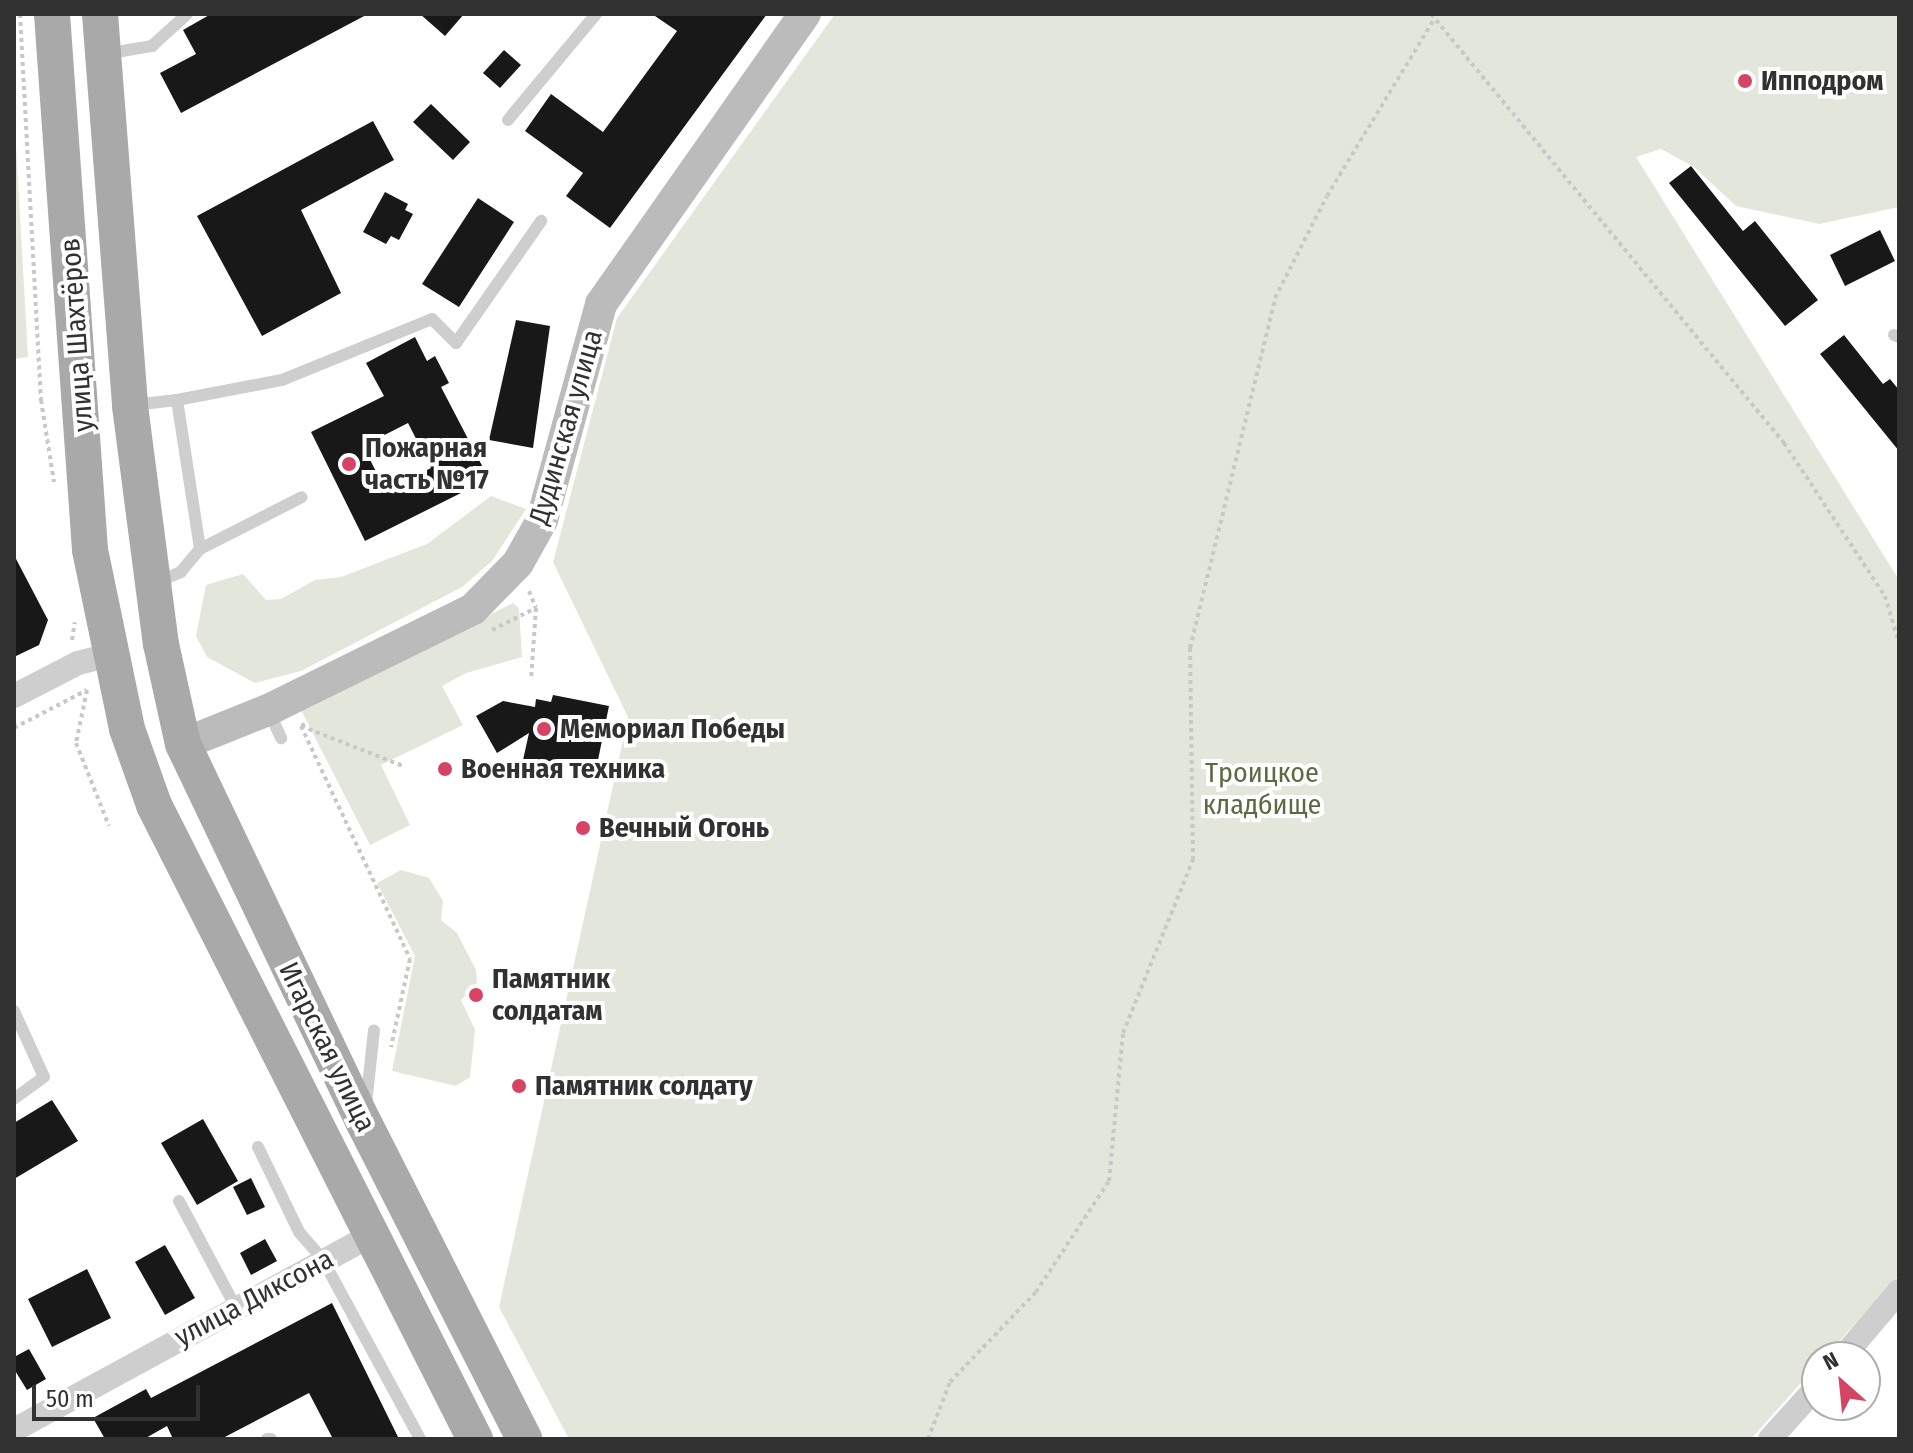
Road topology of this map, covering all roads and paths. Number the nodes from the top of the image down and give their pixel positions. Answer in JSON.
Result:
{"nodes":[{"id":1,"x":20,"y":14,"type":"edge"},
{"id":2,"x":52,"y":14,"type":"edge"},
{"id":3,"x":100,"y":14,"type":"edge"},
{"id":4,"x":187,"y":14,"type":"edge"},
{"id":5,"x":596,"y":14,"type":"edge"},
{"id":6,"x":805,"y":14,"type":"edge"},
{"id":7,"x":1433,"y":16,"type":"edge"},
{"id":8,"x":102,"y":54,"type":"junction"},
{"id":9,"x":508,"y":120,"type":"dead end"},
{"id":10,"x":541,"y":221,"type":"dead end"},
{"id":11,"x":177,"y":400,"type":"junction"},
{"id":12,"x":130,"y":406,"type":"junction"},
{"id":13,"x":56,"y":491,"type":"dead end"},
{"id":14,"x":302,"y":497,"type":"dead end"},
{"id":15,"x":200,"y":549,"type":"junction"},
{"id":16,"x":518,"y":563,"type":"junction"},
{"id":17,"x":152,"y":584,"type":"junction"},
{"id":18,"x":536,"y":608,"type":"junction"},
{"id":19,"x":481,"y":636,"type":"dead end"},
{"id":20,"x":1899,"y":643,"type":"edge"},
{"id":21,"x":161,"y":644,"type":"joint"},
{"id":22,"x":110,"y":655,"type":"junction"},
{"id":23,"x":531,"y":679,"type":"dead end"},
{"id":24,"x":14,"y":696,"type":"edge"},
{"id":25,"x":315,"y":719,"type":"dead end"},
{"id":26,"x":301,"y":726,"type":"junction"},
{"id":27,"x":14,"y":728,"type":"edge"},
{"id":28,"x":183,"y":744,"type":"junction"},
{"id":29,"x":403,"y":766,"type":"dead end"},
{"id":30,"x":109,"y":826,"type":"dead end"},
{"id":31,"x":14,"y":1011,"type":"edge"},
{"id":32,"x":374,"y":1030,"type":"dead end"},
{"id":33,"x":389,"y":1058,"type":"dead end"},
{"id":34,"x":14,"y":1099,"type":"edge"},
{"id":35,"x":364,"y":1123,"type":"junction"},
{"id":36,"x":258,"y":1147,"type":"dead end"},
{"id":37,"x":179,"y":1201,"type":"dead end"},
{"id":38,"x":370,"y":1236,"type":"junction"},
{"id":39,"x":323,"y":1260,"type":"junction"},
{"id":40,"x":1899,"y":1291,"type":"edge"},
{"id":41,"x":235,"y":1306,"type":"junction"},
{"id":42,"x":1857,"y":1341,"type":"edge"},
{"id":43,"x":1801,"y":1405,"type":"edge"},
{"id":44,"x":26,"y":1431,"type":"edge"},
{"id":45,"x":420,"y":1439,"type":"edge"},
{"id":46,"x":475,"y":1439,"type":"edge"},
{"id":47,"x":524,"y":1439,"type":"edge"},
{"id":48,"x":928,"y":1439,"type":"edge"},
{"id":49,"x":1770,"y":1439,"type":"edge"}],
"edges":[{"from":1,"to":13,"type":"path"},
{"from":2,"to":22,"type":"main road","name":"улица Шахтёров"},
{"from":3,"to":8,"type":"main road","name":"улица Шахтёров"},
{"from":4,"to":8,"type":"lane"},
{"from":5,"to":9,"type":"lane"},
{"from":6,"to":16,"type":"street","name":"Дудинская улица"},
{"from":7,"to":20,"type":"path"},
{"from":7,"to":48,"type":"path"},
{"from":8,"to":12,"type":"main road","name":"улица Шахтёров"},
{"from":10,"to":11,"type":"lane"},
{"from":11,"to":12,"type":"lane"},
{"from":11,"to":15,"type":"lane"},
{"from":12,"to":17,"type":"main road","name":"улица Шахтёров"},
{"from":14,"to":15,"type":"lane"},
{"from":15,"to":17,"type":"lane"},
{"from":16,"to":18,"type":"path"},
{"from":16,"to":28,"type":"street","name":"Дудинская улица"},
{"from":17,"to":21,"type":"main road","name":"улица Шахтёров"},
{"from":18,"to":19,"type":"path"},
{"from":18,"to":23,"type":"path"},
{"from":21,"to":28,"type":"main road","name":"Игарская улица"},
{"from":22,"to":24,"type":"street"},
{"from":22,"to":38,"type":"main road","name":"Игарская улица"},
{"from":25,"to":26,"type":"path"},
{"from":26,"to":29,"type":"path"},
{"from":26,"to":33,"type":"path"},
{"from":27,"to":30,"type":"path"},
{"from":28,"to":35,"type":"main road","name":"Игарская улица"},
{"from":31,"to":34,"type":"lane"},
{"from":32,"to":35,"type":"lane"},
{"from":35,"to":47,"type":"main road","name":"Игарская улица"},
{"from":36,"to":39,"type":"lane"},
{"from":37,"to":41,"type":"lane"},
{"from":38,"to":39,"type":"street","name":"улица Диксона"},
{"from":38,"to":46,"type":"main road","name":"Игарская улица"},
{"from":39,"to":41,"type":"street","name":"улица Диксона"},
{"from":39,"to":45,"type":"lane"},
{"from":40,"to":42,"type":"street"},
{"from":41,"to":44,"type":"street","name":"улица Диксона"},
{"from":43,"to":49,"type":"street"}]}
